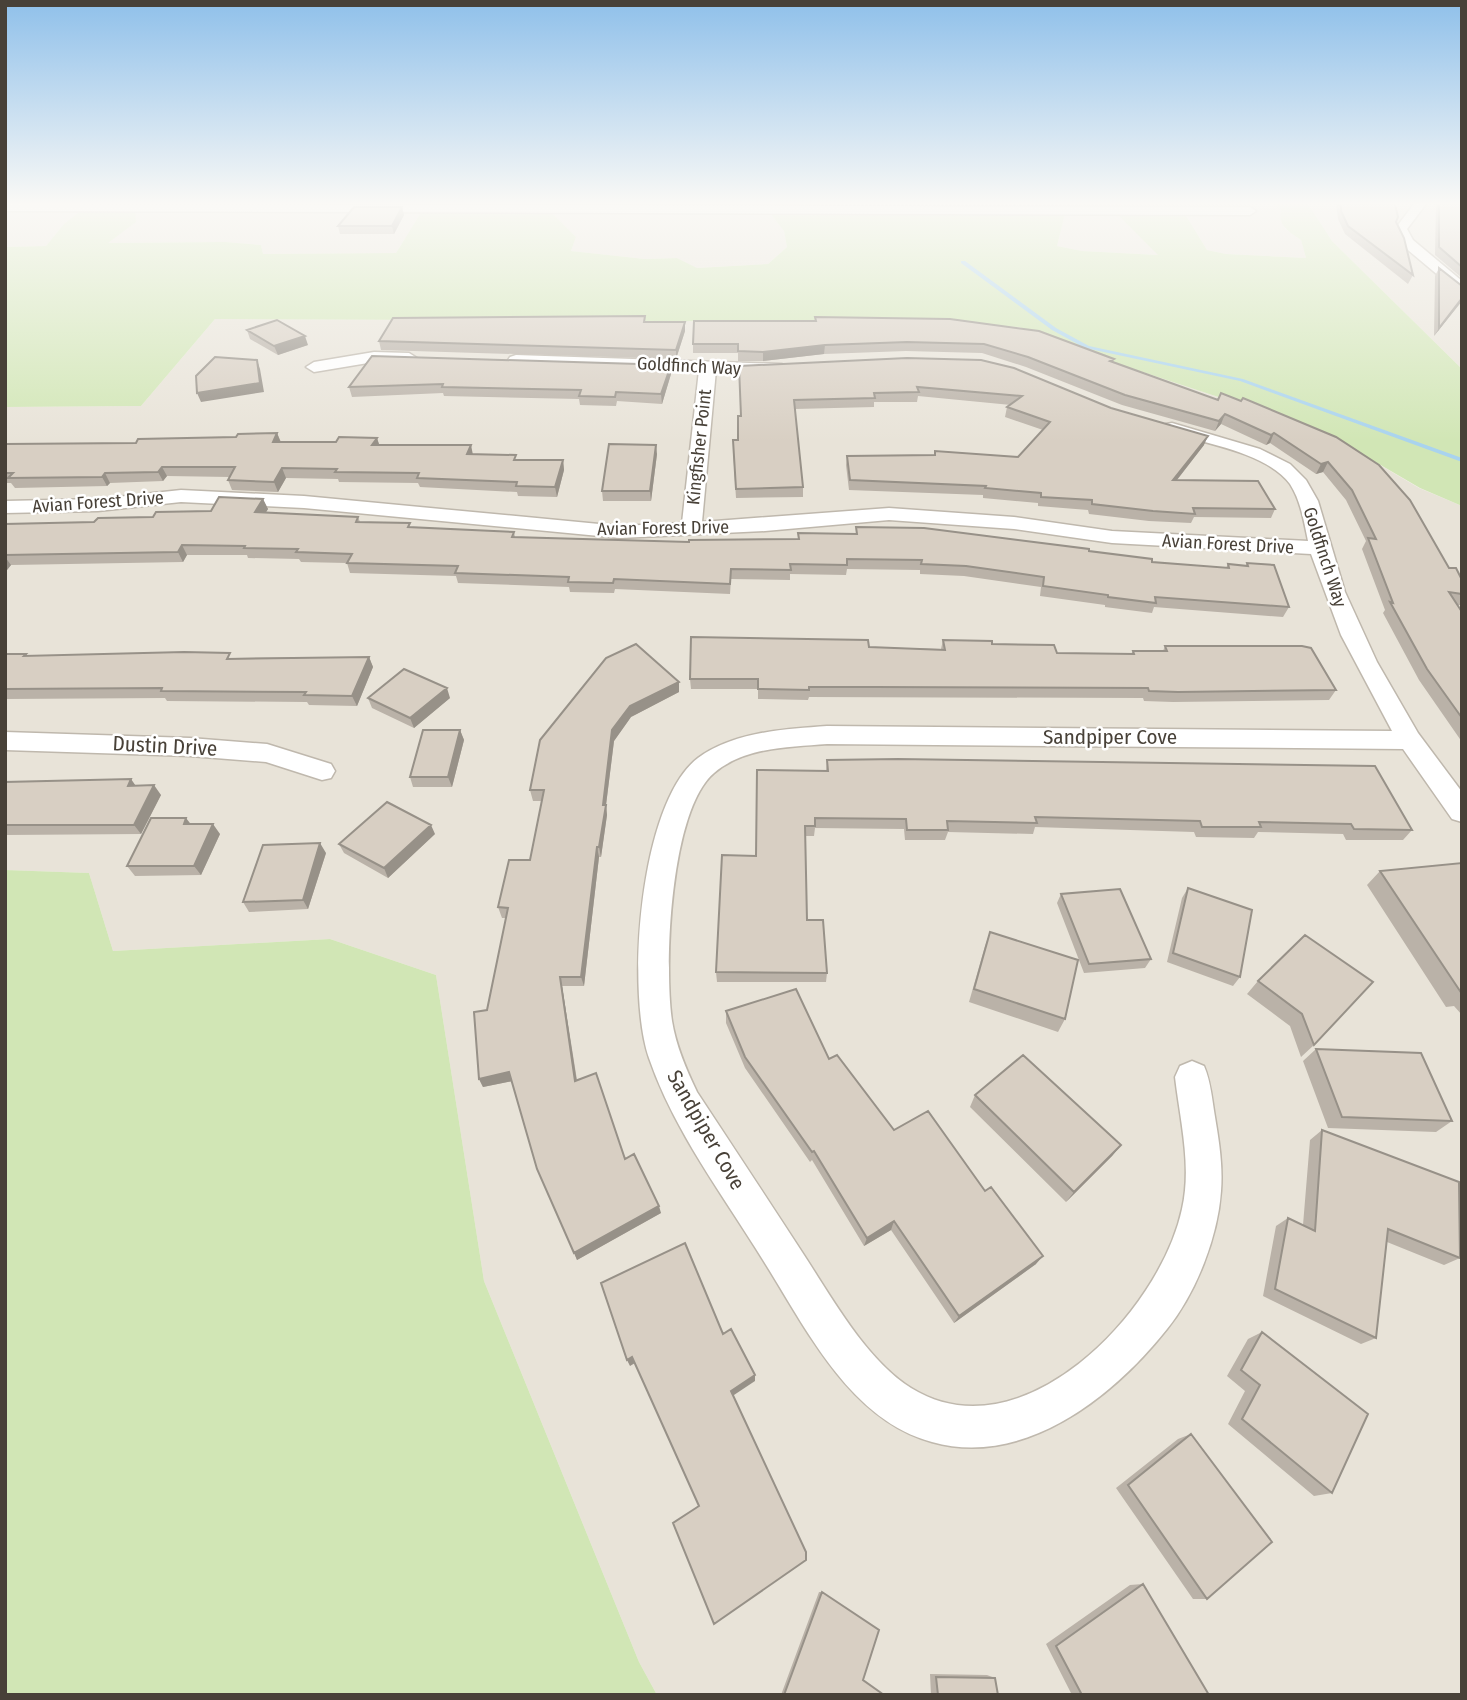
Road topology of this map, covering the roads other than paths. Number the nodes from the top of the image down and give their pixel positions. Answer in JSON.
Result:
{"nodes":[{"id":1,"x":428,"y":358,"type":"edge"},
{"id":2,"x":494,"y":360,"type":"edge"},
{"id":3,"x":799,"y":365,"type":"edge"},
{"id":4,"x":708,"y":366,"type":"junction"},
{"id":5,"x":314,"y":367,"type":"dead end"},
{"id":6,"x":1151,"y":422,"type":"edge"},
{"id":7,"x":5,"y":508,"type":"edge"},
{"id":8,"x":691,"y":528,"type":"junction"},
{"id":9,"x":1320,"y":548,"type":"junction"},
{"id":10,"x":1407,"y":740,"type":"junction"},
{"id":11,"x":5,"y":741,"type":"edge"},
{"id":12,"x":322,"y":771,"type":"dead end"},
{"id":13,"x":1462,"y":812,"type":"edge"},
{"id":14,"x":1192,"y":1077,"type":"dead end"}],
"edges":[{"from":1,"to":5,"type":"street"},
{"from":2,"to":4,"type":"street","name":"Goldfinch Way"},
{"from":3,"to":4,"type":"street","name":"Goldfinch Way"},
{"from":4,"to":8,"type":"street","name":"Kingfisher Point"},
{"from":6,"to":9,"type":"street","name":"Goldfinch Way"},
{"from":7,"to":8,"type":"street","name":"Avian Forest Drive"},
{"from":8,"to":9,"type":"street","name":"Avian Forest Drive"},
{"from":9,"to":10,"type":"street","name":"Goldfinch Way"},
{"from":10,"to":13,"type":"street","name":"Goldfinch Way"},
{"from":10,"to":14,"type":"street","name":"Sandpiper Cove"},
{"from":11,"to":12,"type":"street","name":"Dustin Drive"}]}
